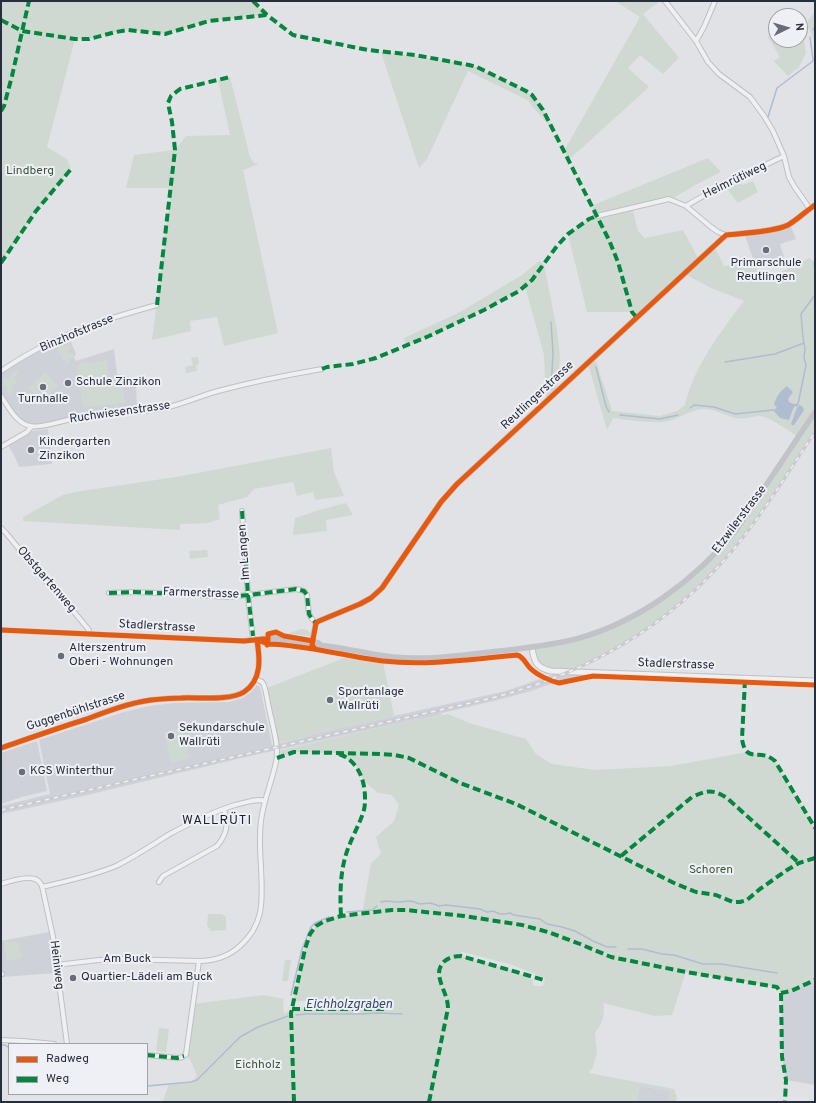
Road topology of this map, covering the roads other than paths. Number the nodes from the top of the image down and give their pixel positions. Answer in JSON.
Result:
{"nodes":[{"id":1,"x":665,"y":1,"type":"edge"},
{"id":2,"x":716,"y":1,"type":"edge"},
{"id":3,"x":696,"y":41,"type":"junction"},
{"id":4,"x":784,"y":156,"type":"junction"},
{"id":5,"x":815,"y":205,"type":"edge"},
{"id":6,"x":686,"y":206,"type":"junction"},
{"id":7,"x":810,"y":209,"type":"junction"},
{"id":8,"x":597,"y":216,"type":"dead end"},
{"id":9,"x":726,"y":235,"type":"junction"},
{"id":10,"x":157,"y":305,"type":"dead end"},
{"id":11,"x":322,"y":369,"type":"dead end"},
{"id":12,"x":1,"y":372,"type":"edge"},
{"id":13,"x":1,"y":396,"type":"edge"},
{"id":14,"x":815,"y":412,"type":"edge"},
{"id":15,"x":31,"y":427,"type":"junction"},
{"id":16,"x":1,"y":447,"type":"edge"},
{"id":17,"x":242,"y":511,"type":"dead end"},
{"id":18,"x":1,"y":528,"type":"edge"},
{"id":19,"x":109,"y":593,"type":"dead end"},
{"id":20,"x":248,"y":596,"type":"junction"},
{"id":21,"x":316,"y":623,"type":"junction"},
{"id":22,"x":1,"y":630,"type":"edge"},
{"id":23,"x":88,"y":633,"type":"junction"},
{"id":24,"x":255,"y":640,"type":"junction"},
{"id":25,"x":312,"y":643,"type":"junction"},
{"id":26,"x":532,"y":648,"type":"junction"},
{"id":27,"x":256,"y":678,"type":"junction"},
{"id":28,"x":815,"y":681,"type":"edge"},
{"id":29,"x":1,"y":748,"type":"edge"},
{"id":30,"x":265,"y":801,"type":"junction"},
{"id":31,"x":224,"y":809,"type":"junction"},
{"id":32,"x":159,"y":882,"type":"dead end"},
{"id":33,"x":1,"y":884,"type":"edge"},
{"id":34,"x":42,"y":887,"type":"junction"},
{"id":35,"x":199,"y":961,"type":"junction"},
{"id":36,"x":56,"y":965,"type":"junction"},
{"id":37,"x":1,"y":1040,"type":"edge"},
{"id":38,"x":46,"y":1043,"type":"edge"},
{"id":39,"x":66,"y":1043,"type":"edge"},
{"id":40,"x":148,"y":1055,"type":"edge"}],
"edges":[{"from":1,"to":3,"type":"street"},
{"from":2,"to":3,"type":"street"},
{"from":3,"to":4,"type":"street"},
{"from":4,"to":6,"type":"street","name":"Heimrütiweg"},
{"from":4,"to":7,"type":"street"},
{"from":5,"to":7,"type":"street"},
{"from":6,"to":8,"type":"street"},
{"from":6,"to":9,"type":"street"},
{"from":7,"to":9,"type":"street"},
{"from":9,"to":21,"type":"street","name":"Reutlingerstrasse"},
{"from":10,"to":12,"type":"street","name":"Binzhofstrasse"},
{"from":11,"to":15,"type":"street","name":"Ruchwiesenstrasse"},
{"from":13,"to":15,"type":"street"},
{"from":14,"to":26,"type":"main road","name":"Etzwilerstrasse"},
{"from":15,"to":16,"type":"street"},
{"from":17,"to":20,"type":"street","name":"Im Langen"},
{"from":18,"to":23,"type":"street","name":"Obstgartenweg"},
{"from":19,"to":20,"type":"street","name":"Farmerstrasse"},
{"from":20,"to":21,"type":"street","name":"Farmerstrasse"},
{"from":20,"to":24,"type":"street","name":"Im Langen"},
{"from":21,"to":25,"type":"street"},
{"from":22,"to":23,"type":"main road","name":"Stadlerstrasse"},
{"from":23,"to":24,"type":"main road","name":"Stadlerstrasse"},
{"from":24,"to":25,"type":"main road","name":"Stadlerstrasse"},
{"from":24,"to":27,"type":"street"},
{"from":25,"to":26,"type":"main road","name":"Stadlerstrasse"},
{"from":26,"to":28,"type":"street","name":"Stadlerstrasse"},
{"from":27,"to":29,"type":"street","name":"Guggenbühlstrasse"},
{"from":27,"to":30,"type":"street","name":"Am Buck"},
{"from":30,"to":31,"type":"street"},
{"from":30,"to":35,"type":"street","name":"Am Buck"},
{"from":31,"to":32,"type":"street"},
{"from":31,"to":34,"type":"street"},
{"from":33,"to":34,"type":"street"},
{"from":34,"to":36,"type":"street","name":"Heiniweg"},
{"from":35,"to":36,"type":"street","name":"Am Buck"},
{"from":35,"to":40,"type":"street"},
{"from":36,"to":39,"type":"street","name":"Heiniweg"},
{"from":37,"to":38,"type":"street"}]}
